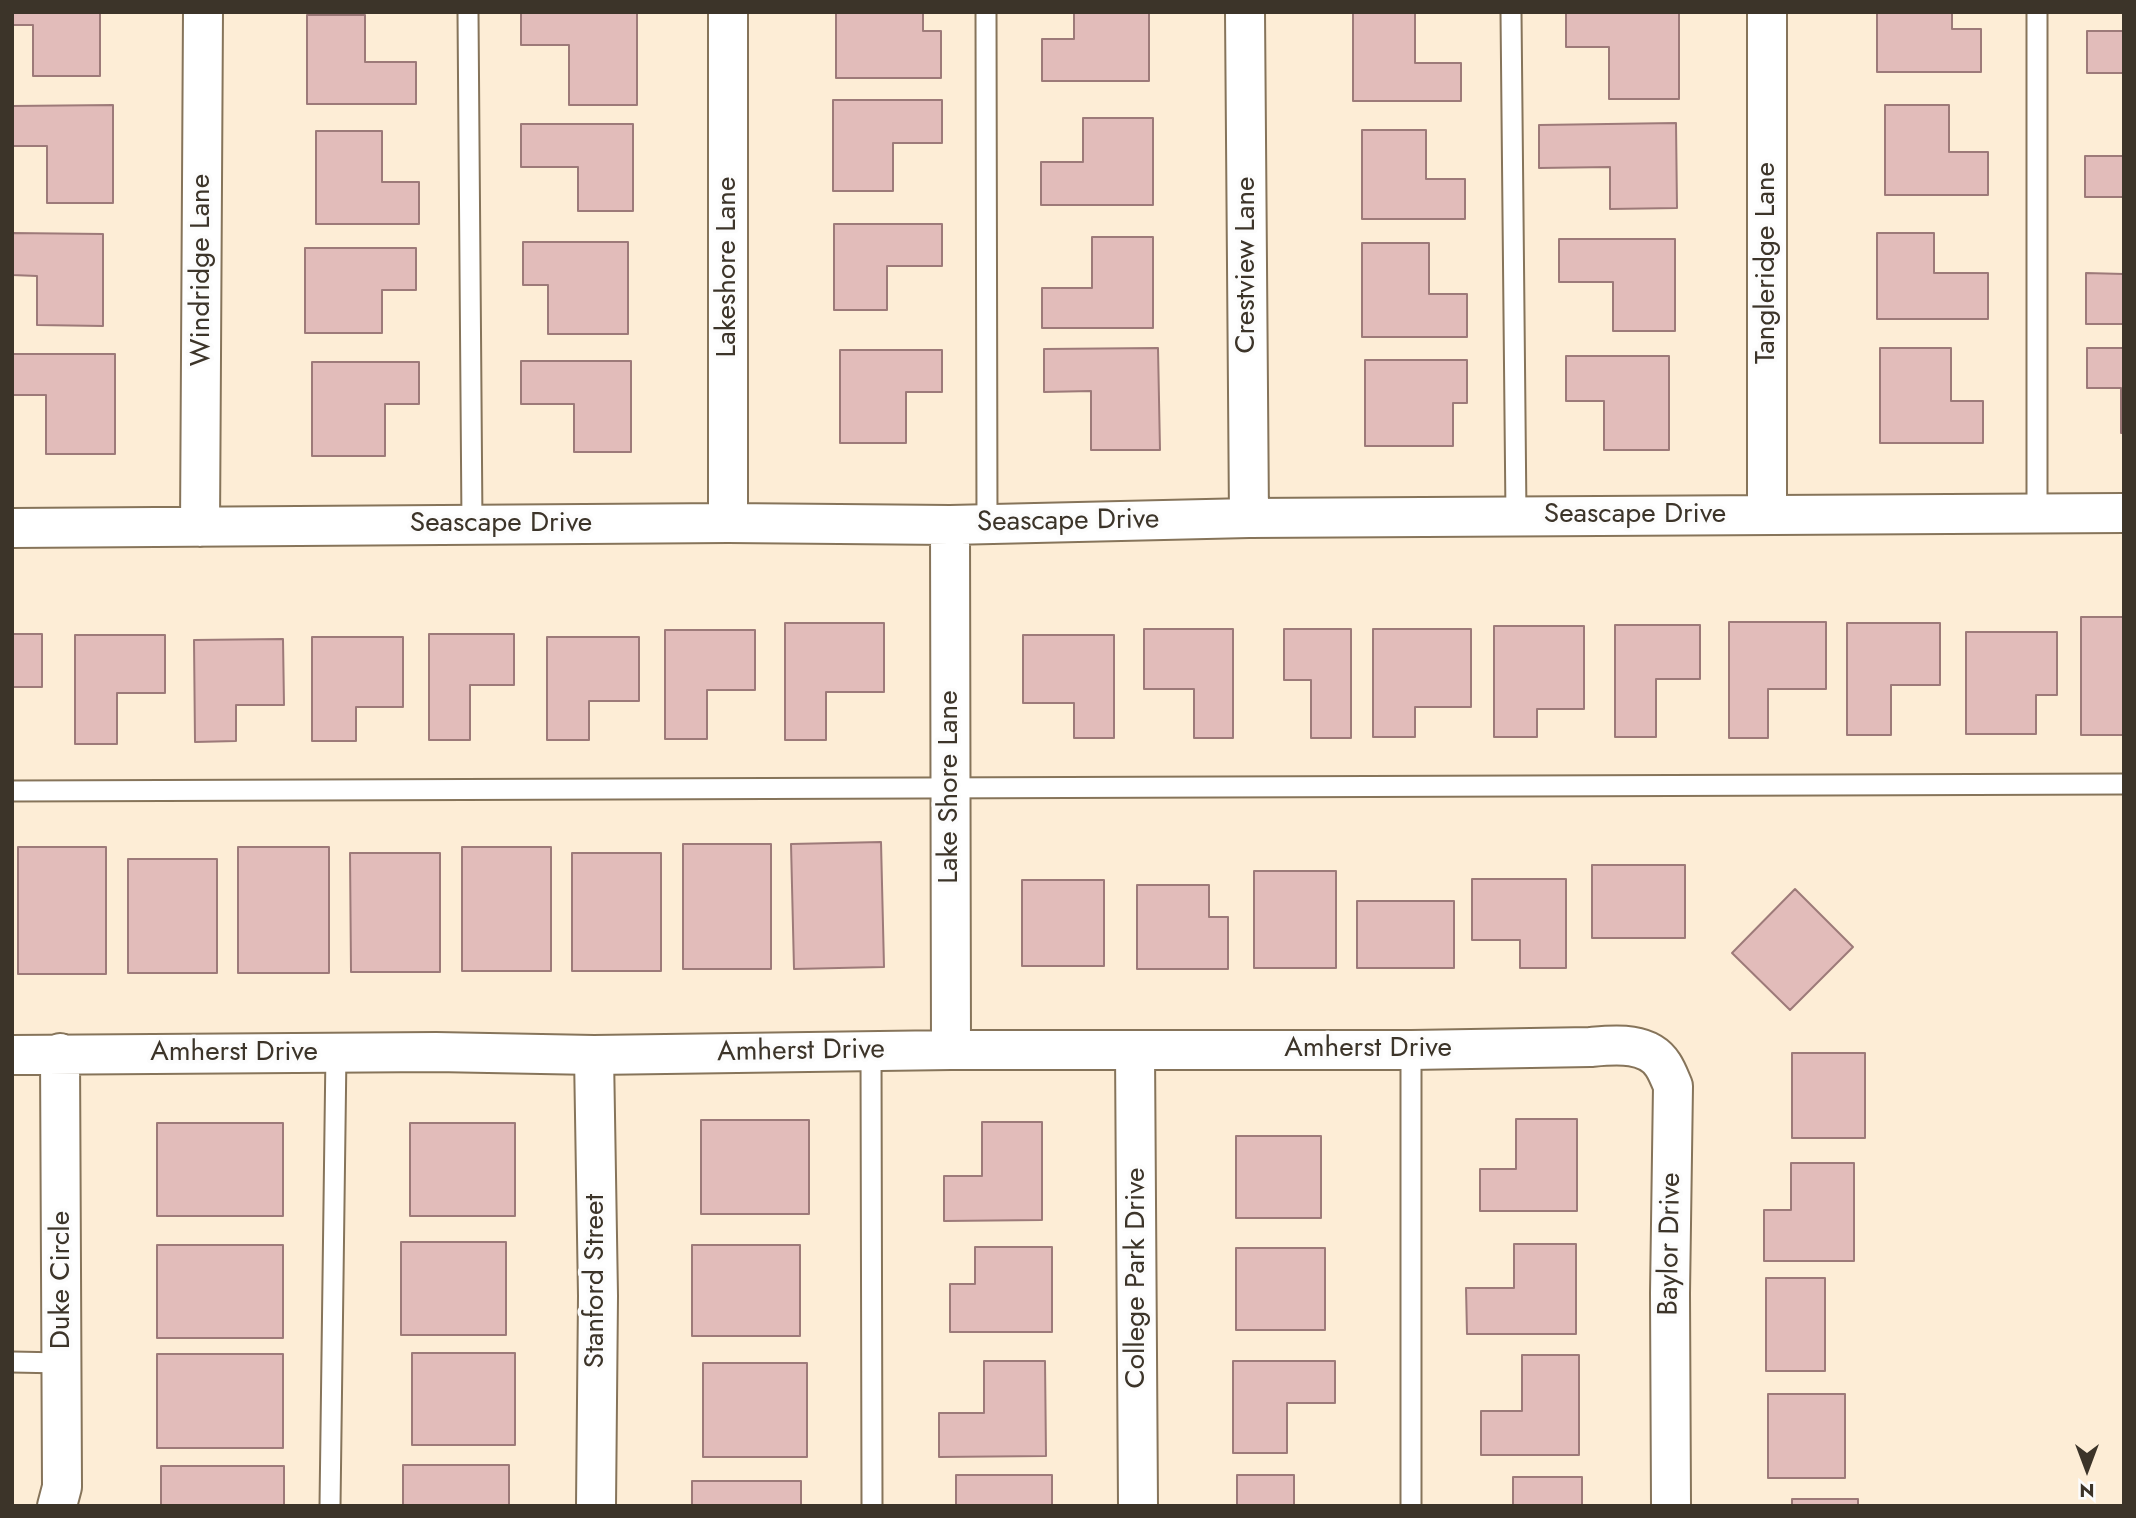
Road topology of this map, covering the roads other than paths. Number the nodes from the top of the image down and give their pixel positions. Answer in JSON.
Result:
{"nodes":[{"id":1,"x":203,"y":12,"type":"edge"},
{"id":2,"x":468,"y":12,"type":"edge"},
{"id":3,"x":728,"y":12,"type":"edge"},
{"id":4,"x":986,"y":12,"type":"edge"},
{"id":5,"x":1245,"y":12,"type":"edge"},
{"id":6,"x":1511,"y":12,"type":"edge"},
{"id":7,"x":1767,"y":12,"type":"edge"},
{"id":8,"x":2037,"y":12,"type":"edge"},
{"id":9,"x":2124,"y":513,"type":"edge"},
{"id":10,"x":1767,"y":514,"type":"junction"},
{"id":11,"x":2036,"y":514,"type":"junction"},
{"id":12,"x":1517,"y":516,"type":"junction"},
{"id":13,"x":1249,"y":518,"type":"junction"},
{"id":14,"x":728,"y":523,"type":"junction"},
{"id":15,"x":472,"y":524,"type":"junction"},
{"id":16,"x":988,"y":524,"type":"junction"},
{"id":17,"x":950,"y":525,"type":"junction"},
{"id":18,"x":200,"y":527,"type":"junction"},
{"id":19,"x":12,"y":528,"type":"edge"},
{"id":20,"x":2124,"y":784,"type":"edge"},
{"id":21,"x":950,"y":786,"type":"junction"},
{"id":22,"x":12,"y":791,"type":"edge"},
{"id":23,"x":1590,"y":1047,"type":"joint"},
{"id":24,"x":951,"y":1049,"type":"junction"},
{"id":25,"x":1135,"y":1049,"type":"junction"},
{"id":26,"x":1412,"y":1049,"type":"junction"},
{"id":27,"x":871,"y":1051,"type":"junction"},
{"id":28,"x":336,"y":1052,"type":"junction"},
{"id":29,"x":60,"y":1054,"type":"junction"},
{"id":30,"x":12,"y":1055,"type":"edge"},
{"id":31,"x":594,"y":1055,"type":"junction"},
{"id":32,"x":12,"y":1362,"type":"edge"},
{"id":33,"x":62,"y":1363,"type":"junction"},
{"id":34,"x":57,"y":1506,"type":"edge"},
{"id":35,"x":330,"y":1506,"type":"edge"},
{"id":36,"x":596,"y":1506,"type":"edge"},
{"id":37,"x":872,"y":1506,"type":"edge"},
{"id":38,"x":1138,"y":1506,"type":"edge"},
{"id":39,"x":1411,"y":1506,"type":"edge"},
{"id":40,"x":1671,"y":1506,"type":"edge"}],
"edges":[{"from":1,"to":18,"type":"street","name":"Windridge Lane"},
{"from":2,"to":15,"type":"lane"},
{"from":3,"to":14,"type":"street","name":"Lakeshore Lane"},
{"from":4,"to":16,"type":"lane"},
{"from":5,"to":13,"type":"street","name":"Crestview Lane"},
{"from":6,"to":12,"type":"lane"},
{"from":7,"to":10,"type":"street","name":"Tangleridge Lane"},
{"from":8,"to":11,"type":"lane"},
{"from":9,"to":11,"type":"street","name":"Seascape Drive"},
{"from":10,"to":11,"type":"street","name":"Seascape Drive"},
{"from":10,"to":12,"type":"street","name":"Seascape Drive"},
{"from":12,"to":13,"type":"street","name":"Seascape Drive"},
{"from":13,"to":16,"type":"street","name":"Seascape Drive"},
{"from":14,"to":15,"type":"street","name":"Seascape Drive"},
{"from":14,"to":17,"type":"street","name":"Seascape Drive"},
{"from":15,"to":18,"type":"street","name":"Seascape Drive"},
{"from":16,"to":17,"type":"street","name":"Seascape Drive"},
{"from":17,"to":21,"type":"street","name":"Lake Shore Lane"},
{"from":18,"to":19,"type":"street","name":"Seascape Drive"},
{"from":20,"to":21,"type":"lane"},
{"from":21,"to":22,"type":"lane"},
{"from":21,"to":24,"type":"street","name":"Lake Shore Lane"},
{"from":23,"to":26,"type":"street","name":"Amherst Drive"},
{"from":23,"to":40,"type":"street","name":"Baylor Drive"},
{"from":24,"to":25,"type":"street","name":"Amherst Drive"},
{"from":24,"to":27,"type":"street","name":"Amherst Drive"},
{"from":25,"to":26,"type":"street","name":"Amherst Drive"},
{"from":25,"to":38,"type":"street","name":"College Park Drive"},
{"from":26,"to":39,"type":"lane"},
{"from":27,"to":31,"type":"street","name":"Amherst Drive"},
{"from":27,"to":37,"type":"lane"},
{"from":28,"to":29,"type":"street","name":"Amherst Drive"},
{"from":28,"to":31,"type":"street","name":"Amherst Drive"},
{"from":28,"to":35,"type":"lane"},
{"from":29,"to":30,"type":"street","name":"Amherst Drive"},
{"from":29,"to":33,"type":"street","name":"Duke Circle"},
{"from":31,"to":36,"type":"street","name":"Stanford Street"},
{"from":32,"to":33,"type":"lane"},
{"from":33,"to":34,"type":"street","name":"Duke Circle"}]}
